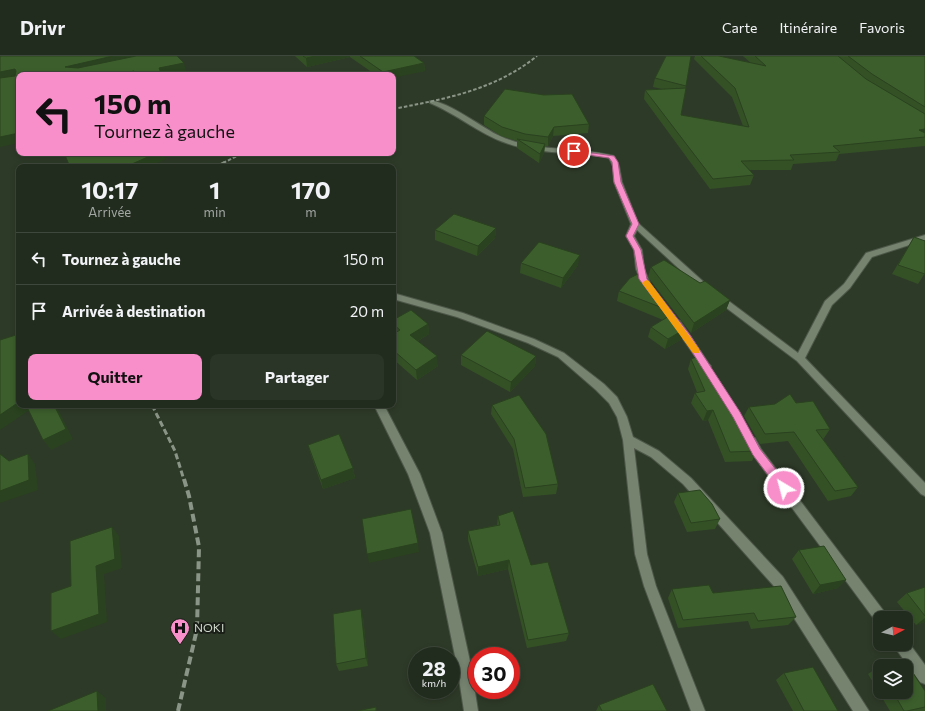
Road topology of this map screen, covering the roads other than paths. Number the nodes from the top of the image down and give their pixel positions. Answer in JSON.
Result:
{"nodes":[{"id":1,"x":432,"y":102,"type":"dead end"},
{"id":2,"x":635,"y":224,"type":"junction"},
{"id":3,"x":925,"y":237,"type":"edge"},
{"id":4,"x":652,"y":291,"type":"edge"},
{"id":5,"x":396,"y":297,"type":"edge"},
{"id":6,"x":672,"y":316,"type":"edge"},
{"id":7,"x":800,"y":359,"type":"junction"},
{"id":8,"x":711,"y":374,"type":"edge"},
{"id":9,"x":381,"y":408,"type":"edge"},
{"id":10,"x":747,"y":433,"type":"edge"},
{"id":11,"x":628,"y":440,"type":"junction"},
{"id":12,"x":925,"y":492,"type":"edge"},
{"id":13,"x":877,"y":611,"type":"edge"},
{"id":14,"x":906,"y":651,"type":"edge"},
{"id":15,"x":925,"y":677,"type":"edge"},
{"id":16,"x":471,"y":711,"type":"edge"},
{"id":17,"x":698,"y":711,"type":"edge"},
{"id":18,"x":862,"y":711,"type":"edge"}],
"edges":[{"from":1,"to":2,"type":"street"},
{"from":2,"to":4,"type":"street"},
{"from":2,"to":7,"type":"street"},
{"from":3,"to":7,"type":"street"},
{"from":5,"to":11,"type":"street"},
{"from":6,"to":8,"type":"street"},
{"from":7,"to":12,"type":"street"},
{"from":9,"to":16,"type":"street"},
{"from":10,"to":13,"type":"street"},
{"from":11,"to":17,"type":"street"},
{"from":11,"to":18,"type":"street"},
{"from":14,"to":15,"type":"street"}]}
